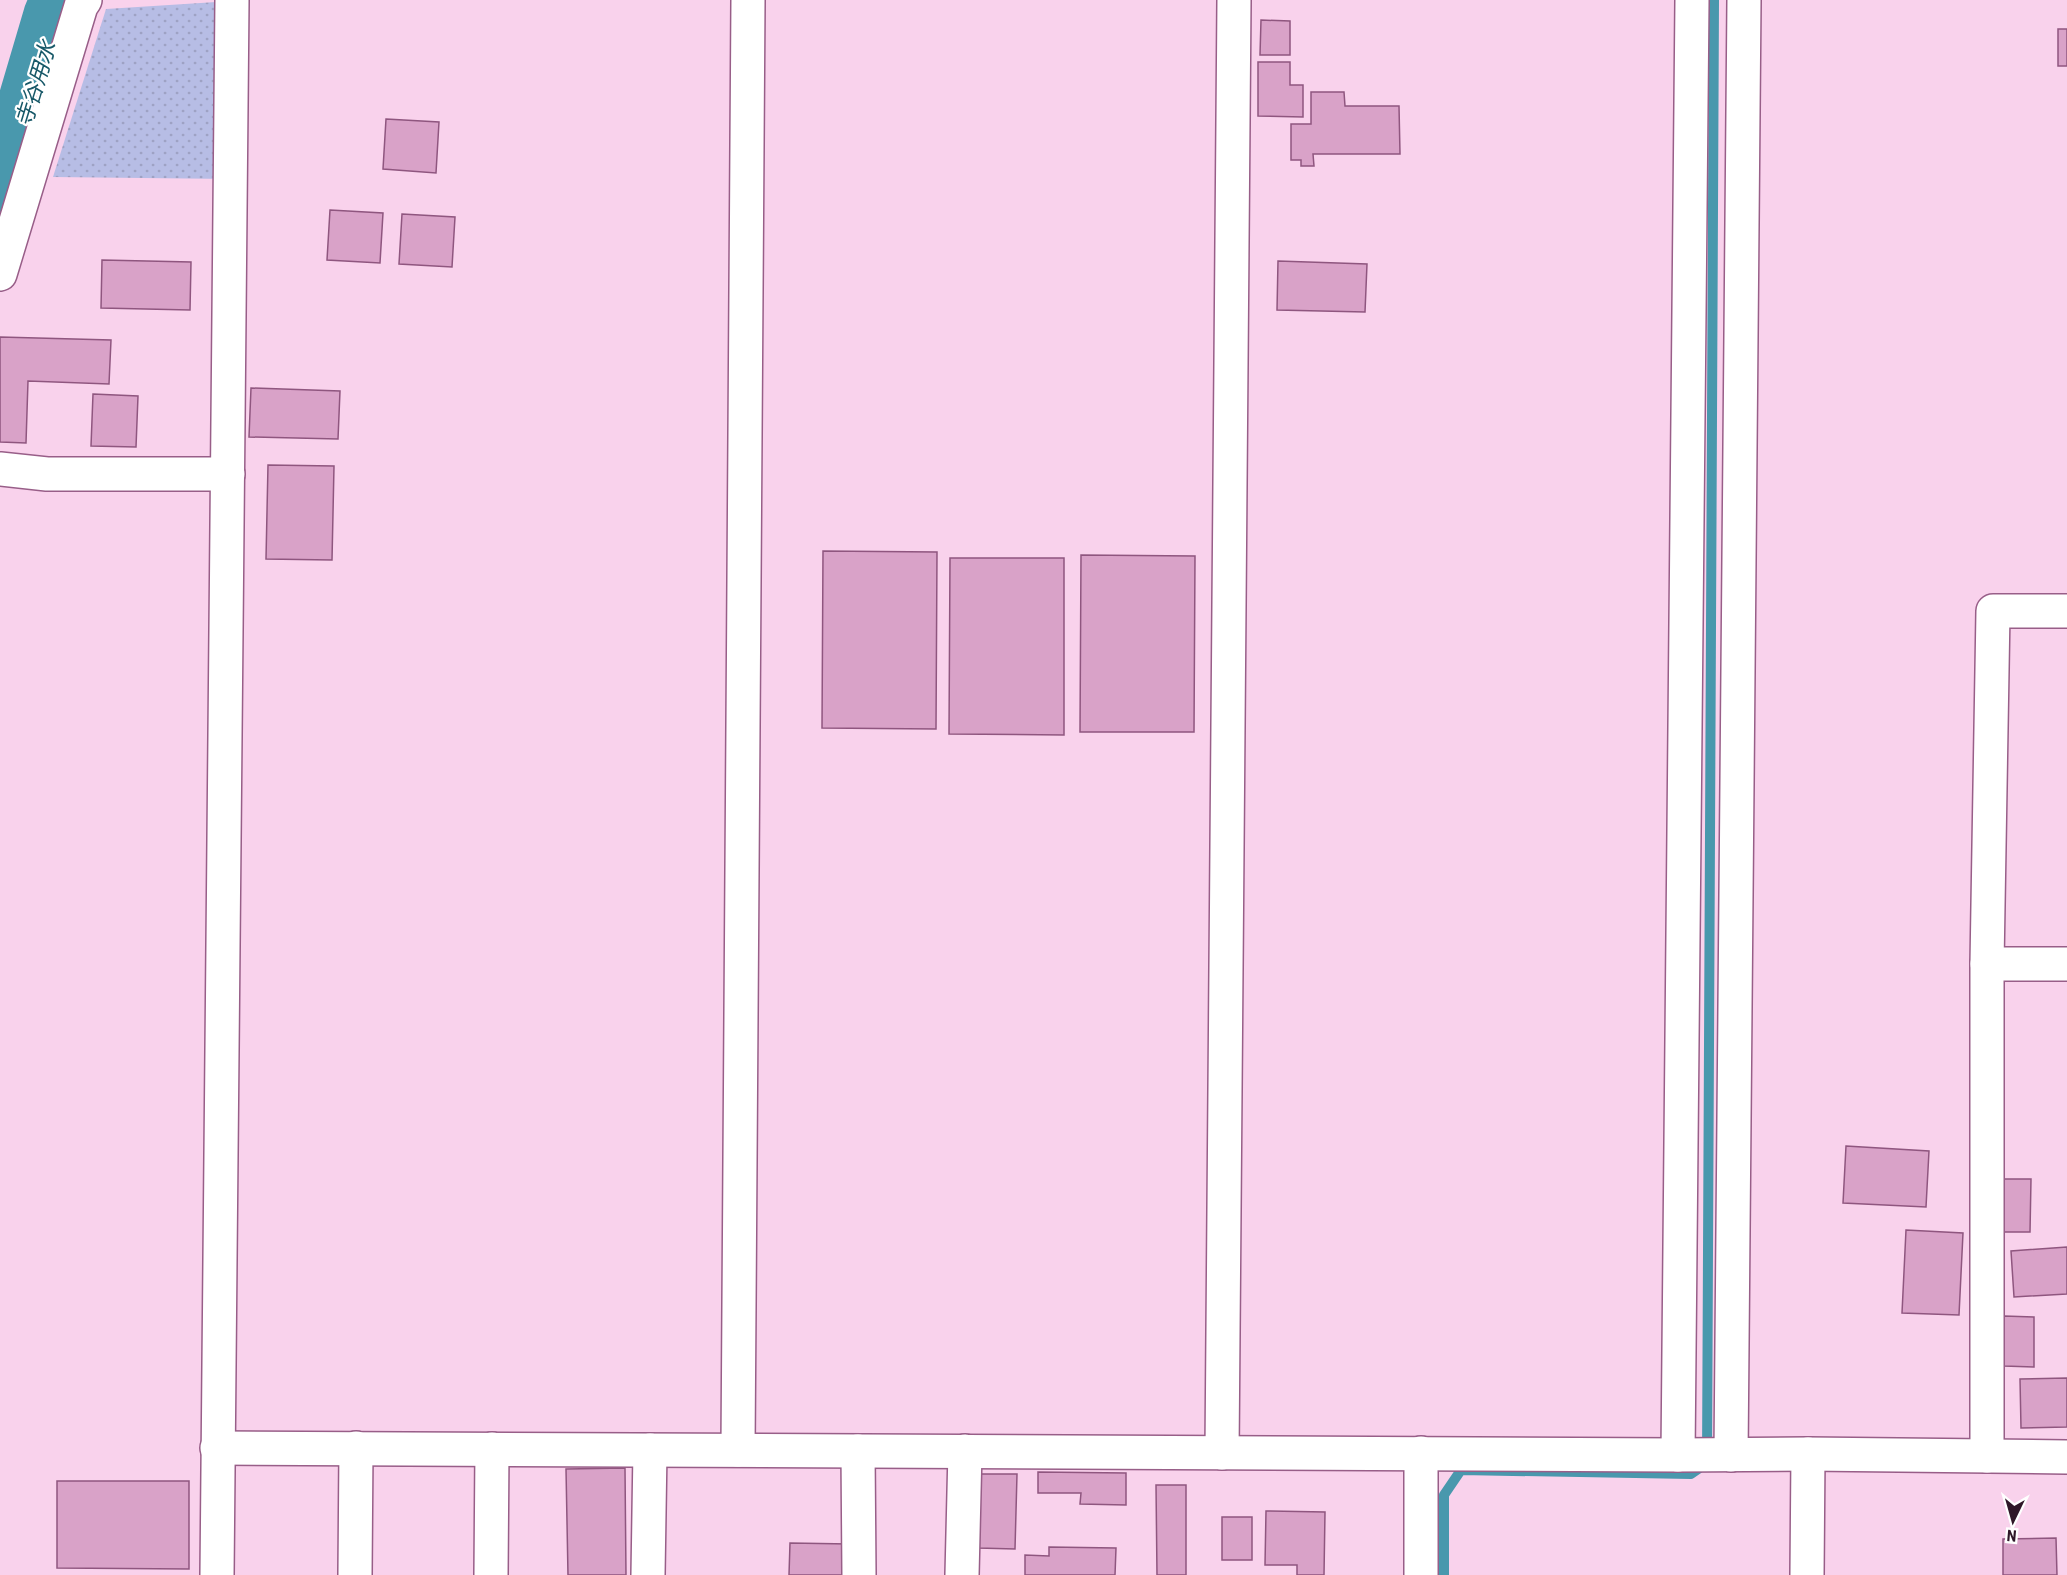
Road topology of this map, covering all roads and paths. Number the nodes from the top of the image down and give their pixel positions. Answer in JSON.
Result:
{"nodes":[{"id":1,"x":85,"y":0,"type":"edge"},
{"id":2,"x":232,"y":0,"type":"edge"},
{"id":3,"x":748,"y":0,"type":"edge"},
{"id":4,"x":1234,"y":0,"type":"edge"},
{"id":5,"x":1692,"y":0,"type":"edge"},
{"id":6,"x":1744,"y":0,"type":"edge"},
{"id":7,"x":0,"y":274,"type":"edge"},
{"id":8,"x":0,"y":469,"type":"edge"},
{"id":9,"x":228,"y":474,"type":"junction"},
{"id":10,"x":2067,"y":611,"type":"edge"},
{"id":11,"x":1987,"y":964,"type":"junction"},
{"id":12,"x":2067,"y":964,"type":"edge"},
{"id":13,"x":217,"y":1448,"type":"junction"},
{"id":14,"x":356,"y":1449,"type":"junction"},
{"id":15,"x":492,"y":1449,"type":"junction"},
{"id":16,"x":650,"y":1450,"type":"junction"},
{"id":17,"x":738,"y":1450,"type":"junction"},
{"id":18,"x":858,"y":1451,"type":"junction"},
{"id":19,"x":965,"y":1451,"type":"junction"},
{"id":20,"x":1222,"y":1453,"type":"junction"},
{"id":21,"x":1421,"y":1453,"type":"junction"},
{"id":22,"x":1808,"y":1454,"type":"junction"},
{"id":23,"x":1678,"y":1455,"type":"junction"},
{"id":24,"x":1731,"y":1455,"type":"junction"},
{"id":25,"x":1987,"y":1456,"type":"junction"},
{"id":26,"x":2067,"y":1456,"type":"edge"},
{"id":27,"x":217,"y":1575,"type":"edge"},
{"id":28,"x":355,"y":1575,"type":"edge"},
{"id":29,"x":490,"y":1575,"type":"edge"},
{"id":30,"x":648,"y":1575,"type":"edge"},
{"id":31,"x":859,"y":1575,"type":"edge"},
{"id":32,"x":962,"y":1575,"type":"edge"},
{"id":33,"x":1421,"y":1575,"type":"edge"},
{"id":34,"x":1807,"y":1575,"type":"edge"}],
"edges":[{"from":1,"to":7,"type":"street"},
{"from":2,"to":9,"type":"street"},
{"from":3,"to":17,"type":"street"},
{"from":4,"to":20,"type":"street"},
{"from":5,"to":23,"type":"street"},
{"from":6,"to":24,"type":"street"},
{"from":8,"to":9,"type":"street"},
{"from":9,"to":13,"type":"street"},
{"from":10,"to":11,"type":"street"},
{"from":11,"to":12,"type":"street"},
{"from":11,"to":25,"type":"street"},
{"from":13,"to":14,"type":"street"},
{"from":13,"to":27,"type":"street"},
{"from":14,"to":15,"type":"street"},
{"from":14,"to":28,"type":"street"},
{"from":15,"to":16,"type":"street"},
{"from":15,"to":29,"type":"street"},
{"from":16,"to":17,"type":"street"},
{"from":16,"to":30,"type":"street"},
{"from":17,"to":18,"type":"street"},
{"from":18,"to":19,"type":"street"},
{"from":18,"to":31,"type":"street"},
{"from":19,"to":20,"type":"street"},
{"from":19,"to":32,"type":"street"},
{"from":20,"to":21,"type":"street"},
{"from":21,"to":23,"type":"street"},
{"from":21,"to":33,"type":"street"},
{"from":22,"to":24,"type":"street"},
{"from":22,"to":25,"type":"street"},
{"from":22,"to":34,"type":"street"},
{"from":23,"to":24,"type":"street"},
{"from":25,"to":26,"type":"street"}]}
